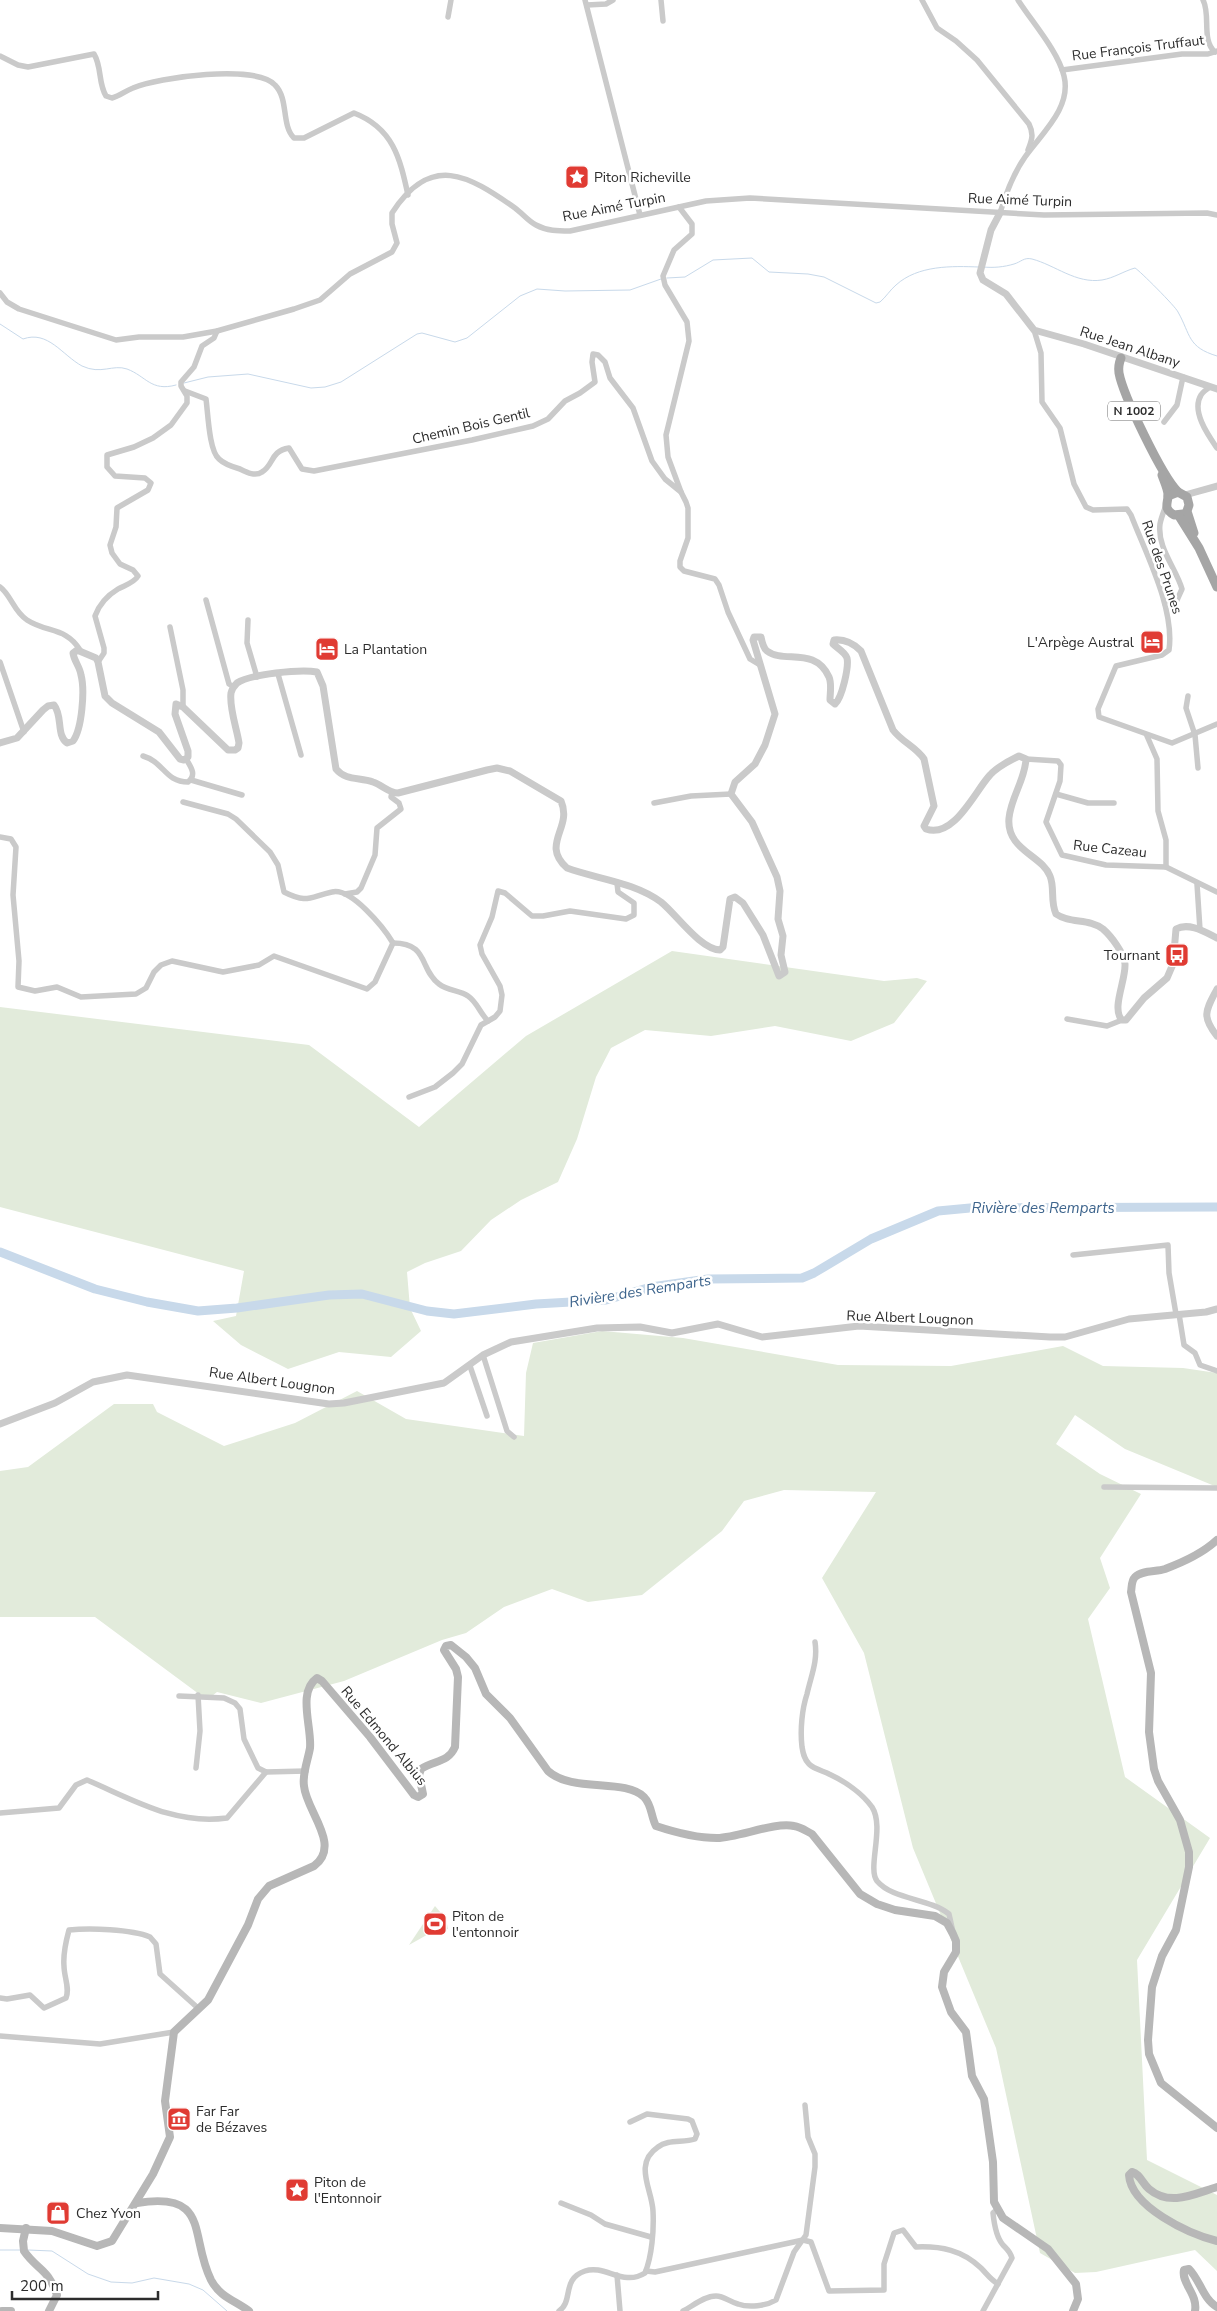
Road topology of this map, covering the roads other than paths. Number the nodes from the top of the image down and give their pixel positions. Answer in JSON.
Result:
{"nodes":[{"id":1,"x":451,"y":0,"type":"edge"},
{"id":2,"x":613,"y":0,"type":"edge"},
{"id":3,"x":660,"y":0,"type":"edge"},
{"id":4,"x":922,"y":0,"type":"edge"},
{"id":5,"x":1018,"y":0,"type":"edge"},
{"id":6,"x":1203,"y":0,"type":"edge"},
{"id":7,"x":586,"y":2,"type":"edge"},
{"id":8,"x":448,"y":18,"type":"dead end"},
{"id":9,"x":663,"y":21,"type":"dead end"},
{"id":10,"x":1216,"y":51,"type":"edge"},
{"id":11,"x":0,"y":56,"type":"edge"},
{"id":12,"x":1062,"y":70,"type":"junction"},
{"id":13,"x":1026,"y":155,"type":"junction"},
{"id":14,"x":408,"y":195,"type":"junction"},
{"id":15,"x":679,"y":206,"type":"junction"},
{"id":16,"x":1000,"y":213,"type":"junction"},
{"id":17,"x":640,"y":215,"type":"junction"},
{"id":18,"x":1217,"y":215,"type":"edge"},
{"id":19,"x":0,"y":293,"type":"edge"},
{"id":20,"x":1034,"y":330,"type":"junction"},
{"id":21,"x":217,"y":331,"type":"junction"},
{"id":22,"x":1121,"y":358,"type":"junction"},
{"id":23,"x":1184,"y":377,"type":"junction"},
{"id":24,"x":1213,"y":388,"type":"edge"},
{"id":25,"x":185,"y":391,"type":"junction"},
{"id":26,"x":1164,"y":422,"type":"dead end"},
{"id":27,"x":1217,"y":448,"type":"edge"},
{"id":28,"x":1158,"y":462,"type":"junction"},
{"id":29,"x":1217,"y":486,"type":"edge"},
{"id":30,"x":1217,"y":491,"type":"edge"},
{"id":31,"x":681,"y":492,"type":"junction"},
{"id":32,"x":1167,"y":500,"type":"junction"},
{"id":33,"x":1185,"y":500,"type":"junction"},
{"id":34,"x":1176,"y":515,"type":"junction"},
{"id":35,"x":1160,"y":526,"type":"junction"},
{"id":36,"x":1198,"y":548,"type":"junction"},
{"id":37,"x":0,"y":587,"type":"edge"},
{"id":38,"x":1217,"y":587,"type":"edge"},
{"id":39,"x":206,"y":600,"type":"dead end"},
{"id":40,"x":1165,"y":604,"type":"junction"},
{"id":41,"x":248,"y":620,"type":"dead end"},
{"id":42,"x":170,"y":627,"type":"dead end"},
{"id":43,"x":80,"y":650,"type":"junction"},
{"id":44,"x":0,"y":662,"type":"edge"},
{"id":45,"x":98,"y":662,"type":"junction"},
{"id":46,"x":760,"y":665,"type":"junction"},
{"id":47,"x":278,"y":674,"type":"junction"},
{"id":48,"x":257,"y":677,"type":"junction"},
{"id":49,"x":234,"y":687,"type":"junction"},
{"id":50,"x":1188,"y":696,"type":"dead end"},
{"id":51,"x":183,"y":707,"type":"junction"},
{"id":52,"x":1217,"y":724,"type":"edge"},
{"id":53,"x":24,"y":732,"type":"junction"},
{"id":54,"x":1195,"y":735,"type":"junction"},
{"id":55,"x":1147,"y":736,"type":"junction"},
{"id":56,"x":0,"y":743,"type":"edge"},
{"id":57,"x":301,"y":755,"type":"dead end"},
{"id":58,"x":143,"y":756,"type":"dead end"},
{"id":59,"x":186,"y":759,"type":"junction"},
{"id":60,"x":1026,"y":759,"type":"junction"},
{"id":61,"x":1198,"y":768,"type":"dead end"},
{"id":62,"x":191,"y":780,"type":"junction"},
{"id":63,"x":392,"y":792,"type":"junction"},
{"id":64,"x":731,"y":794,"type":"junction"},
{"id":65,"x":1056,"y":794,"type":"junction"},
{"id":66,"x":242,"y":795,"type":"dead end"},
{"id":67,"x":183,"y":802,"type":"dead end"},
{"id":68,"x":654,"y":803,"type":"dead end"},
{"id":69,"x":1114,"y":803,"type":"dead end"},
{"id":70,"x":0,"y":837,"type":"edge"},
{"id":71,"x":1166,"y":867,"type":"junction"},
{"id":72,"x":617,"y":883,"type":"junction"},
{"id":73,"x":1197,"y":884,"type":"junction"},
{"id":74,"x":1217,"y":892,"type":"edge"},
{"id":75,"x":345,"y":894,"type":"junction"},
{"id":76,"x":1200,"y":930,"type":"junction"},
{"id":77,"x":1217,"y":938,"type":"edge"},
{"id":78,"x":393,"y":943,"type":"junction"},
{"id":79,"x":1217,"y":989,"type":"edge"},
{"id":80,"x":1067,"y":1019,"type":"dead end"},
{"id":81,"x":1122,"y":1020,"type":"junction"},
{"id":82,"x":488,"y":1021,"type":"junction"},
{"id":83,"x":1217,"y":1036,"type":"edge"},
{"id":84,"x":409,"y":1097,"type":"dead end"},
{"id":85,"x":1073,"y":1255,"type":"dead end"},
{"id":86,"x":1217,"y":1309,"type":"edge"},
{"id":87,"x":1178,"y":1314,"type":"junction"},
{"id":88,"x":483,"y":1355,"type":"junction"},
{"id":89,"x":470,"y":1366,"type":"junction"},
{"id":90,"x":1217,"y":1371,"type":"edge"},
{"id":91,"x":487,"y":1416,"type":"dead end"},
{"id":92,"x":0,"y":1424,"type":"edge"},
{"id":93,"x":514,"y":1437,"type":"dead end"},
{"id":94,"x":1104,"y":1487,"type":"dead end"},
{"id":95,"x":1217,"y":1488,"type":"edge"},
{"id":96,"x":1217,"y":1540,"type":"edge"},
{"id":97,"x":815,"y":1642,"type":"dead end"},
{"id":98,"x":198,"y":1695,"type":"junction"},
{"id":99,"x":178,"y":1696,"type":"dead end"},
{"id":100,"x":196,"y":1768,"type":"dead end"},
{"id":101,"x":306,"y":1771,"type":"junction"},
{"id":102,"x":266,"y":1772,"type":"junction"},
{"id":103,"x":0,"y":1812,"type":"edge"},
{"id":104,"x":953,"y":1934,"type":"junction"},
{"id":105,"x":0,"y":1998,"type":"edge"},
{"id":106,"x":199,"y":2009,"type":"junction"},
{"id":107,"x":174,"y":2032,"type":"junction"},
{"id":108,"x":0,"y":2036,"type":"edge"},
{"id":109,"x":805,"y":2105,"type":"dead end"},
{"id":110,"x":630,"y":2122,"type":"dead end"},
{"id":111,"x":1217,"y":2128,"type":"edge"},
{"id":112,"x":1217,"y":2187,"type":"edge"},
{"id":113,"x":137,"y":2203,"type":"junction"},
{"id":114,"x":561,"y":2203,"type":"dead end"},
{"id":115,"x":998,"y":2209,"type":"junction"},
{"id":116,"x":0,"y":2228,"type":"edge"},
{"id":117,"x":25,"y":2231,"type":"junction"},
{"id":118,"x":651,"y":2238,"type":"junction"},
{"id":119,"x":803,"y":2240,"type":"junction"},
{"id":120,"x":1217,"y":2241,"type":"edge"},
{"id":121,"x":646,"y":2271,"type":"junction"},
{"id":122,"x":617,"y":2275,"type":"junction"},
{"id":123,"x":998,"y":2284,"type":"junction"},
{"id":124,"x":1217,"y":2307,"type":"edge"},
{"id":125,"x":2,"y":2311,"type":"edge"},
{"id":126,"x":11,"y":2311,"type":"edge"},
{"id":127,"x":49,"y":2311,"type":"edge"},
{"id":128,"x":249,"y":2311,"type":"edge"},
{"id":129,"x":559,"y":2311,"type":"edge"},
{"id":130,"x":620,"y":2311,"type":"edge"},
{"id":131,"x":683,"y":2311,"type":"edge"},
{"id":132,"x":983,"y":2311,"type":"edge"},
{"id":133,"x":1073,"y":2311,"type":"edge"},
{"id":134,"x":1195,"y":2311,"type":"edge"}],
"edges":[{"from":1,"to":8,"type":"street"},
{"from":2,"to":7,"type":"street"},
{"from":3,"to":9,"type":"street"},
{"from":4,"to":13,"type":"street"},
{"from":5,"to":12,"type":"street"},
{"from":6,"to":10,"type":"street"},
{"from":7,"to":17,"type":"street"},
{"from":10,"to":12,"type":"street","name":"Rue François Truffaut"},
{"from":11,"to":14,"type":"street"},
{"from":12,"to":13,"type":"street"},
{"from":13,"to":16,"type":"street"},
{"from":14,"to":17,"type":"street","name":"Rue Aimé Turpin"},
{"from":14,"to":21,"type":"street","name":"Rue Aimé Turpin"},
{"from":15,"to":16,"type":"street","name":"Rue Aimé Turpin"},
{"from":15,"to":17,"type":"street","name":"Rue Aimé Turpin"},
{"from":15,"to":31,"type":"street"},
{"from":16,"to":18,"type":"street","name":"Rue Aimé Turpin"},
{"from":16,"to":20,"type":"street","name":"Rue des Prunes"},
{"from":19,"to":21,"type":"street","name":"Rue Aimé Turpin"},
{"from":20,"to":22,"type":"street","name":"Rue Jean Albany"},
{"from":20,"to":40,"type":"street","name":"Rue des Prunes"},
{"from":21,"to":25,"type":"street"},
{"from":22,"to":23,"type":"street","name":"Rue Jean Albany"},
{"from":22,"to":28,"type":"main road","number":"N 1002"},
{"from":23,"to":24,"type":"street","name":"Rue Jean Albany"},
{"from":23,"to":26,"type":"street"},
{"from":24,"to":27,"type":"street"},
{"from":25,"to":31,"type":"street","name":"Chemin Bois Gentil"},
{"from":25,"to":45,"type":"street"},
{"from":28,"to":32,"type":"main road","number":"N 1002"},
{"from":28,"to":33,"type":"main road","number":"N 1002"},
{"from":29,"to":33,"type":"street"},
{"from":30,"to":33,"type":"street"},
{"from":31,"to":46,"type":"street"},
{"from":32,"to":33,"type":"main road"},
{"from":32,"to":34,"type":"main road"},
{"from":32,"to":35,"type":"street"},
{"from":33,"to":34,"type":"main road"},
{"from":33,"to":36,"type":"main road","number":"N 1002"},
{"from":34,"to":35,"type":"street"},
{"from":34,"to":36,"type":"main road","number":"N 1002"},
{"from":35,"to":40,"type":"street"},
{"from":36,"to":38,"type":"main road","number":"N 1002"},
{"from":37,"to":43,"type":"street"},
{"from":39,"to":49,"type":"street"},
{"from":40,"to":55,"type":"street","name":"Rue des Prunes"},
{"from":41,"to":48,"type":"street"},
{"from":42,"to":51,"type":"street"},
{"from":43,"to":45,"type":"street"},
{"from":43,"to":53,"type":"street"},
{"from":44,"to":53,"type":"street"},
{"from":45,"to":59,"type":"street"},
{"from":46,"to":60,"type":"street"},
{"from":46,"to":64,"type":"street"},
{"from":47,"to":48,"type":"street"},
{"from":47,"to":57,"type":"street"},
{"from":47,"to":63,"type":"street"},
{"from":48,"to":49,"type":"street"},
{"from":49,"to":51,"type":"street"},
{"from":50,"to":54,"type":"street"},
{"from":51,"to":59,"type":"street"},
{"from":52,"to":54,"type":"street","name":"Rue des Prunes"},
{"from":53,"to":56,"type":"street"},
{"from":54,"to":55,"type":"street","name":"Rue des Prunes"},
{"from":54,"to":61,"type":"street"},
{"from":55,"to":71,"type":"street"},
{"from":58,"to":62,"type":"street"},
{"from":59,"to":62,"type":"street"},
{"from":60,"to":65,"type":"street","name":"Rue Cazeau"},
{"from":60,"to":81,"type":"street"},
{"from":62,"to":66,"type":"street"},
{"from":63,"to":72,"type":"street"},
{"from":63,"to":75,"type":"street"},
{"from":64,"to":68,"type":"street"},
{"from":64,"to":72,"type":"street"},
{"from":65,"to":69,"type":"street"},
{"from":65,"to":71,"type":"street","name":"Rue Cazeau"},
{"from":67,"to":75,"type":"street"},
{"from":70,"to":78,"type":"street"},
{"from":71,"to":73,"type":"street","name":"Rue Cazeau"},
{"from":72,"to":82,"type":"street"},
{"from":73,"to":74,"type":"street","name":"Rue Cazeau"},
{"from":73,"to":76,"type":"street"},
{"from":75,"to":78,"type":"street"},
{"from":76,"to":77,"type":"street"},
{"from":76,"to":81,"type":"street"},
{"from":78,"to":82,"type":"street"},
{"from":79,"to":83,"type":"street"},
{"from":80,"to":81,"type":"street"},
{"from":82,"to":84,"type":"street"},
{"from":85,"to":87,"type":"street"},
{"from":86,"to":87,"type":"street","name":"Rue Albert Lougnon"},
{"from":87,"to":88,"type":"street","name":"Rue Albert Lougnon"},
{"from":87,"to":90,"type":"street"},
{"from":88,"to":89,"type":"street","name":"Rue Albert Lougnon"},
{"from":88,"to":93,"type":"street"},
{"from":89,"to":91,"type":"street"},
{"from":89,"to":92,"type":"street","name":"Rue Albert Lougnon"},
{"from":94,"to":95,"type":"street"},
{"from":96,"to":111,"type":"main road"},
{"from":97,"to":104,"type":"street"},
{"from":98,"to":99,"type":"street"},
{"from":98,"to":100,"type":"street"},
{"from":98,"to":102,"type":"street"},
{"from":101,"to":102,"type":"street"},
{"from":101,"to":104,"type":"main road","name":"Rue Edmond Albius"},
{"from":101,"to":106,"type":"main road","name":"Rue Edmond Albius"},
{"from":102,"to":103,"type":"street"},
{"from":104,"to":115,"type":"main road"},
{"from":105,"to":106,"type":"street"},
{"from":106,"to":107,"type":"main road","name":"Rue Edmond Albius"},
{"from":107,"to":108,"type":"street"},
{"from":107,"to":113,"type":"main road"},
{"from":109,"to":119,"type":"street"},
{"from":110,"to":118,"type":"street"},
{"from":112,"to":120,"type":"main road"},
{"from":113,"to":117,"type":"main road"},
{"from":113,"to":128,"type":"main road"},
{"from":114,"to":118,"type":"street"},
{"from":115,"to":123,"type":"street"},
{"from":115,"to":133,"type":"main road"},
{"from":116,"to":117,"type":"main road"},
{"from":117,"to":127,"type":"main road"},
{"from":118,"to":121,"type":"street"},
{"from":119,"to":121,"type":"street"},
{"from":119,"to":123,"type":"street"},
{"from":119,"to":131,"type":"street"},
{"from":121,"to":122,"type":"street"},
{"from":122,"to":129,"type":"street"},
{"from":122,"to":130,"type":"street"},
{"from":123,"to":132,"type":"street"},
{"from":124,"to":134,"type":"main road"},
{"from":125,"to":126,"type":"main road"}]}
